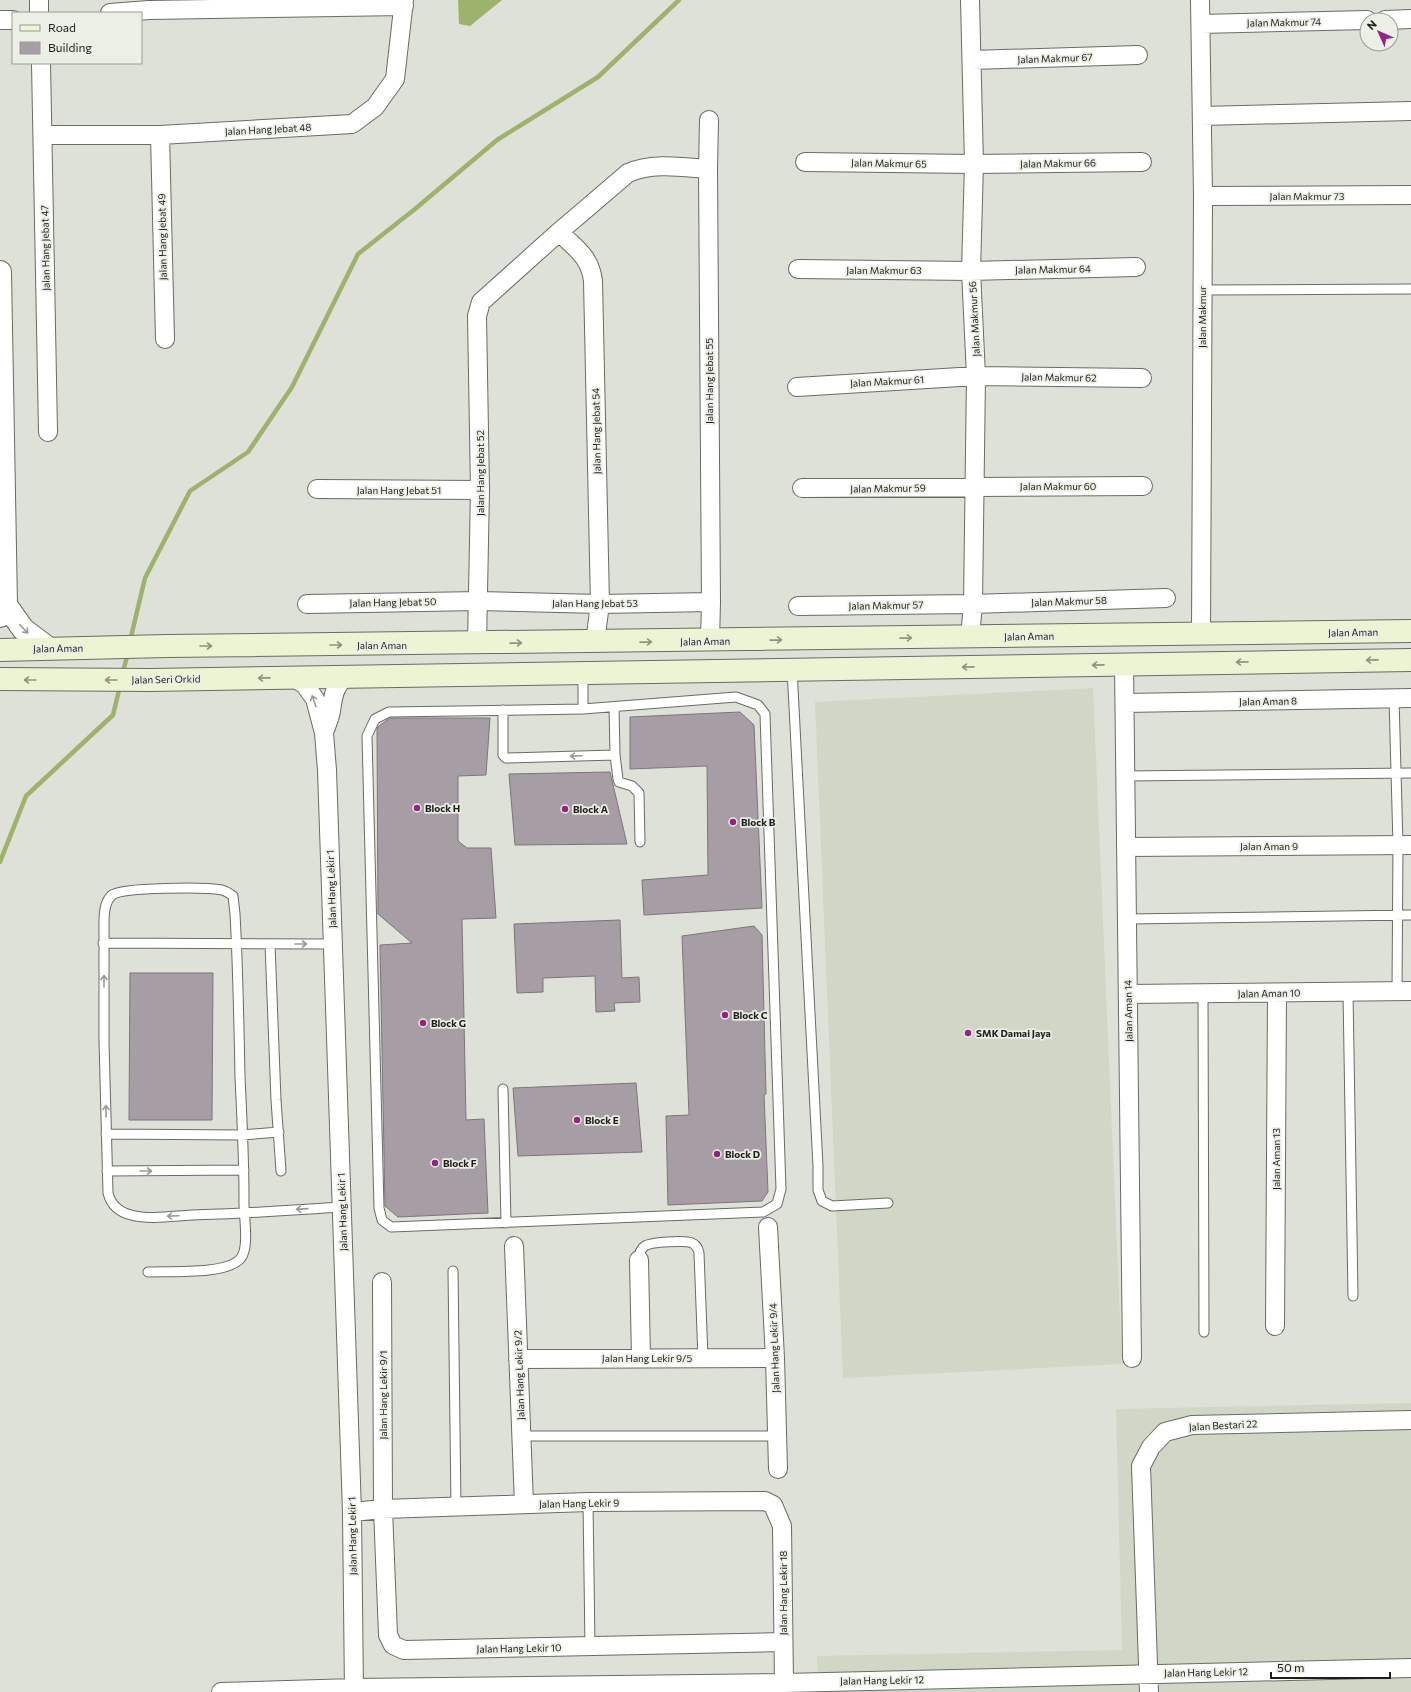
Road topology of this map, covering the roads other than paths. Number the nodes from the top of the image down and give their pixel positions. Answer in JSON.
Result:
{"nodes":[{"id":1,"x":39,"y":0,"type":"edge"},
{"id":2,"x":970,"y":0,"type":"edge"},
{"id":3,"x":1200,"y":0,"type":"edge"},
{"id":4,"x":404,"y":3,"type":"edge"},
{"id":5,"x":149,"y":5,"type":"edge"},
{"id":6,"x":39,"y":12,"type":"edge"},
{"id":7,"x":115,"y":12,"type":"edge"},
{"id":8,"x":1399,"y":19,"type":"edge"},
{"id":9,"x":1411,"y":19,"type":"edge"},
{"id":10,"x":0,"y":20,"type":"edge"},
{"id":11,"x":12,"y":20,"type":"edge"},
{"id":12,"x":1359,"y":20,"type":"edge"},
{"id":13,"x":1201,"y":24,"type":"junction"},
{"id":14,"x":1138,"y":55,"type":"dead end"},
{"id":15,"x":972,"y":60,"type":"junction"},
{"id":16,"x":41,"y":64,"type":"edge"},
{"id":17,"x":1411,"y":111,"type":"edge"},
{"id":18,"x":1202,"y":116,"type":"junction"},
{"id":19,"x":709,"y":120,"type":"dead end"},
{"id":20,"x":43,"y":135,"type":"junction"},
{"id":21,"x":160,"y":135,"type":"junction"},
{"id":22,"x":805,"y":162,"type":"dead end"},
{"id":23,"x":1142,"y":162,"type":"dead end"},
{"id":24,"x":974,"y":164,"type":"junction"},
{"id":25,"x":708,"y":169,"type":"junction"},
{"id":26,"x":1411,"y":195,"type":"edge"},
{"id":27,"x":1203,"y":196,"type":"junction"},
{"id":28,"x":559,"y":232,"type":"junction"},
{"id":29,"x":1136,"y":267,"type":"dead end"},
{"id":30,"x":798,"y":270,"type":"dead end"},
{"id":31,"x":971,"y":271,"type":"junction"},
{"id":32,"x":0,"y":272,"type":"edge"},
{"id":33,"x":1411,"y":289,"type":"edge"},
{"id":34,"x":1202,"y":290,"type":"junction"},
{"id":35,"x":164,"y":339,"type":"dead end"},
{"id":36,"x":1,"y":364,"type":"edge"},
{"id":37,"x":976,"y":376,"type":"junction"},
{"id":38,"x":1142,"y":378,"type":"dead end"},
{"id":39,"x":797,"y":387,"type":"dead end"},
{"id":40,"x":48,"y":432,"type":"dead end"},
{"id":41,"x":2,"y":438,"type":"edge"},
{"id":42,"x":1143,"y":486,"type":"dead end"},
{"id":43,"x":974,"y":487,"type":"junction"},
{"id":44,"x":802,"y":488,"type":"dead end"},
{"id":45,"x":317,"y":489,"type":"dead end"},
{"id":46,"x":480,"y":490,"type":"junction"},
{"id":47,"x":3,"y":575,"type":"edge"},
{"id":48,"x":1166,"y":598,"type":"dead end"},
{"id":49,"x":479,"y":601,"type":"junction"},
{"id":50,"x":711,"y":602,"type":"junction"},
{"id":51,"x":307,"y":604,"type":"dead end"},
{"id":52,"x":600,"y":604,"type":"junction"},
{"id":53,"x":973,"y":604,"type":"junction"},
{"id":54,"x":798,"y":606,"type":"dead end"},
{"id":55,"x":3,"y":611,"type":"edge"},
{"id":56,"x":1411,"y":631,"type":"edge"},
{"id":57,"x":1201,"y":634,"type":"junction"},
{"id":58,"x":970,"y":637,"type":"junction"},
{"id":59,"x":710,"y":641,"type":"junction"},
{"id":60,"x":595,"y":642,"type":"junction"},
{"id":61,"x":478,"y":644,"type":"junction"},
{"id":62,"x":48,"y":648,"type":"junction"},
{"id":63,"x":0,"y":650,"type":"edge"},
{"id":64,"x":1411,"y":660,"type":"edge"},
{"id":65,"x":1124,"y":664,"type":"junction"},
{"id":66,"x":792,"y":670,"type":"junction"},
{"id":67,"x":583,"y":673,"type":"junction"},
{"id":68,"x":293,"y":677,"type":"junction"},
{"id":69,"x":338,"y":677,"type":"junction"},
{"id":70,"x":0,"y":680,"type":"edge"},
{"id":71,"x":1403,"y":698,"type":"edge"},
{"id":72,"x":1125,"y":703,"type":"junction"},
{"id":73,"x":614,"y":707,"type":"junction"},
{"id":74,"x":583,"y":709,"type":"junction"},
{"id":75,"x":503,"y":710,"type":"junction"},
{"id":76,"x":324,"y":733,"type":"junction"},
{"id":77,"x":615,"y":755,"type":"junction"},
{"id":78,"x":1396,"y":774,"type":"junction"},
{"id":79,"x":1411,"y":774,"type":"edge"},
{"id":80,"x":1126,"y":776,"type":"junction"},
{"id":81,"x":640,"y":842,"type":"dead end"},
{"id":82,"x":1405,"y":845,"type":"edge"},
{"id":83,"x":1126,"y":847,"type":"junction"},
{"id":84,"x":1397,"y":915,"type":"junction"},
{"id":85,"x":1411,"y":915,"type":"edge"},
{"id":86,"x":1127,"y":919,"type":"junction"},
{"id":87,"x":103,"y":943,"type":"junction"},
{"id":88,"x":236,"y":944,"type":"junction"},
{"id":89,"x":270,"y":944,"type":"junction"},
{"id":90,"x":333,"y":944,"type":"junction"},
{"id":91,"x":1404,"y":991,"type":"edge"},
{"id":92,"x":1277,"y":992,"type":"junction"},
{"id":93,"x":1348,"y":992,"type":"junction"},
{"id":94,"x":1203,"y":993,"type":"junction"},
{"id":95,"x":1128,"y":994,"type":"junction"},
{"id":96,"x":503,"y":1089,"type":"dead end"},
{"id":97,"x":278,"y":1132,"type":"junction"},
{"id":98,"x":106,"y":1134,"type":"junction"},
{"id":99,"x":242,"y":1135,"type":"junction"},
{"id":100,"x":244,"y":1170,"type":"junction"},
{"id":101,"x":108,"y":1171,"type":"junction"},
{"id":102,"x":281,"y":1171,"type":"dead end"},
{"id":103,"x":888,"y":1203,"type":"dead end"},
{"id":104,"x":341,"y":1206,"type":"junction"},
{"id":105,"x":244,"y":1214,"type":"junction"},
{"id":106,"x":506,"y":1223,"type":"junction"},
{"id":107,"x":768,"y":1227,"type":"dead end"},
{"id":108,"x":514,"y":1246,"type":"dead end"},
{"id":109,"x":639,"y":1260,"type":"joint"},
{"id":110,"x":453,"y":1271,"type":"dead end"},
{"id":111,"x":148,"y":1272,"type":"dead end"},
{"id":112,"x":382,"y":1282,"type":"dead end"},
{"id":113,"x":1352,"y":1296,"type":"dead end"},
{"id":114,"x":1275,"y":1326,"type":"dead end"},
{"id":115,"x":1204,"y":1332,"type":"dead end"},
{"id":116,"x":641,"y":1358,"type":"junction"},
{"id":117,"x":703,"y":1358,"type":"junction"},
{"id":118,"x":775,"y":1358,"type":"junction"},
{"id":119,"x":1132,"y":1358,"type":"dead end"},
{"id":120,"x":518,"y":1359,"type":"junction"},
{"id":121,"x":1411,"y":1420,"type":"edge"},
{"id":122,"x":521,"y":1436,"type":"junction"},
{"id":123,"x":777,"y":1436,"type":"junction"},
{"id":124,"x":778,"y":1469,"type":"dead end"},
{"id":125,"x":588,"y":1502,"type":"junction"},
{"id":126,"x":524,"y":1504,"type":"junction"},
{"id":127,"x":773,"y":1505,"type":"joint"},
{"id":128,"x":456,"y":1507,"type":"junction"},
{"id":129,"x":384,"y":1509,"type":"junction"},
{"id":130,"x":352,"y":1512,"type":"junction"},
{"id":131,"x":783,"y":1642,"type":"junction"},
{"id":132,"x":590,"y":1647,"type":"junction"},
{"id":133,"x":1411,"y":1668,"type":"edge"},
{"id":134,"x":1148,"y":1674,"type":"junction"},
{"id":135,"x":776,"y":1686,"type":"edge"},
{"id":136,"x":852,"y":1686,"type":"edge"},
{"id":137,"x":354,"y":1690,"type":"edge"},
{"id":138,"x":221,"y":1692,"type":"edge"},
{"id":139,"x":1149,"y":1692,"type":"edge"}],
"edges":[{"from":1,"to":6,"type":"street"},
{"from":2,"to":15,"type":"street","name":"Jalan Makmur 56"},
{"from":3,"to":13,"type":"street","name":"Jalan Makmur"},
{"from":4,"to":5,"type":"street"},
{"from":4,"to":21,"type":"street","name":"Jalan Hang Jebat 48"},
{"from":5,"to":7,"type":"street"},
{"from":8,"to":9,"type":"street"},
{"from":10,"to":11,"type":"street"},
{"from":12,"to":13,"type":"street","name":"Jalan Makmur 74"},
{"from":13,"to":18,"type":"street","name":"Jalan Makmur"},
{"from":14,"to":15,"type":"street","name":"Jalan Makmur 67"},
{"from":15,"to":24,"type":"street","name":"Jalan Makmur 56"},
{"from":16,"to":20,"type":"street","name":"Jalan Hang Jebat 47"},
{"from":17,"to":18,"type":"street"},
{"from":18,"to":27,"type":"street","name":"Jalan Makmur"},
{"from":19,"to":25,"type":"street","name":"Jalan Hang Jebat 55"},
{"from":20,"to":21,"type":"street","name":"Jalan Hang Jebat 48"},
{"from":20,"to":40,"type":"street","name":"Jalan Hang Jebat 47"},
{"from":21,"to":35,"type":"street","name":"Jalan Hang Jebat 49"},
{"from":22,"to":24,"type":"street","name":"Jalan Makmur 65"},
{"from":23,"to":24,"type":"street","name":"Jalan Makmur 66"},
{"from":24,"to":31,"type":"street","name":"Jalan Makmur 56"},
{"from":25,"to":28,"type":"street"},
{"from":25,"to":50,"type":"street","name":"Jalan Hang Jebat 55"},
{"from":26,"to":27,"type":"street","name":"Jalan Makmur 73"},
{"from":27,"to":34,"type":"street","name":"Jalan Makmur"},
{"from":28,"to":46,"type":"street","name":"Jalan Hang Jebat 52"},
{"from":28,"to":52,"type":"street","name":"Jalan Hang Jebat 54"},
{"from":29,"to":31,"type":"street","name":"Jalan Makmur 64"},
{"from":30,"to":31,"type":"street","name":"Jalan Makmur 63"},
{"from":31,"to":37,"type":"street","name":"Jalan Makmur 56"},
{"from":32,"to":36,"type":"street"},
{"from":33,"to":34,"type":"lane"},
{"from":34,"to":57,"type":"street","name":"Jalan Makmur"},
{"from":36,"to":41,"type":"street"},
{"from":37,"to":38,"type":"street","name":"Jalan Makmur 62"},
{"from":37,"to":39,"type":"street","name":"Jalan Makmur 61"},
{"from":37,"to":43,"type":"street","name":"Jalan Makmur 56"},
{"from":41,"to":47,"type":"street"},
{"from":42,"to":43,"type":"street","name":"Jalan Makmur 60"},
{"from":43,"to":44,"type":"street","name":"Jalan Makmur 59"},
{"from":43,"to":53,"type":"street","name":"Jalan Makmur 56"},
{"from":45,"to":46,"type":"street","name":"Jalan Hang Jebat 51"},
{"from":46,"to":49,"type":"street","name":"Jalan Hang Jebat 52"},
{"from":47,"to":55,"type":"street"},
{"from":48,"to":53,"type":"street","name":"Jalan Makmur 58"},
{"from":49,"to":51,"type":"street","name":"Jalan Hang Jebat 50"},
{"from":49,"to":52,"type":"street","name":"Jalan Hang Jebat 53"},
{"from":49,"to":61,"type":"street","name":"Jalan Hang Jebat 52"},
{"from":50,"to":52,"type":"street","name":"Jalan Hang Jebat 53"},
{"from":50,"to":59,"type":"street","name":"Jalan Hang Jebat 55"},
{"from":52,"to":60,"type":"street","name":"Jalan Hang Jebat 54"},
{"from":53,"to":54,"type":"street","name":"Jalan Makmur 57"},
{"from":53,"to":58,"type":"street","name":"Jalan Makmur 56"},
{"from":55,"to":62,"type":"street","one_way":true},
{"from":56,"to":57,"type":"main road","name":"Jalan Aman"},
{"from":57,"to":58,"type":"main road","name":"Jalan Aman"},
{"from":59,"to":58,"type":"main road","name":"Jalan Aman","one_way":true},
{"from":60,"to":59,"type":"main road","name":"Jalan Aman","one_way":true},
{"from":61,"to":60,"type":"main road","name":"Jalan Aman","one_way":true},
{"from":62,"to":61,"type":"main road","name":"Jalan Aman","one_way":true},
{"from":62,"to":63,"type":"main road","name":"Jalan Aman"},
{"from":64,"to":65,"type":"main road","one_way":true},
{"from":65,"to":66,"type":"main road","one_way":true},
{"from":65,"to":72,"type":"street","name":"Jalan Aman 14"},
{"from":66,"to":67,"type":"main road"},
{"from":66,"to":103,"type":"lane"},
{"from":67,"to":69,"type":"main road"},
{"from":67,"to":74,"type":"lane"},
{"from":68,"to":69,"type":"main road","name":"Jalan Seri Orkid"},
{"from":68,"to":70,"type":"main road","name":"Jalan Seri Orkid","one_way":true},
{"from":76,"to":68,"type":"street","name":"Jalan Hang Lekir 1","one_way":true},
{"from":69,"to":76,"type":"street","name":"Jalan Hang Lekir 1"},
{"from":71,"to":72,"type":"street","name":"Jalan Aman 8"},
{"from":71,"to":78,"type":"lane"},
{"from":72,"to":80,"type":"street","name":"Jalan Aman 14"},
{"from":73,"to":74,"type":"lane"},
{"from":73,"to":77,"type":"lane"},
{"from":73,"to":106,"type":"lane"},
{"from":74,"to":75,"type":"lane"},
{"from":77,"to":75,"type":"lane","one_way":true},
{"from":75,"to":106,"type":"lane"},
{"from":76,"to":90,"type":"street","name":"Jalan Hang Lekir 1"},
{"from":77,"to":81,"type":"lane"},
{"from":78,"to":79,"type":"lane"},
{"from":78,"to":80,"type":"lane"},
{"from":78,"to":82,"type":"lane"},
{"from":80,"to":83,"type":"street","name":"Jalan Aman 14"},
{"from":82,"to":83,"type":"street","name":"Jalan Aman 9"},
{"from":82,"to":84,"type":"lane"},
{"from":83,"to":86,"type":"street","name":"Jalan Aman 14"},
{"from":84,"to":85,"type":"lane"},
{"from":84,"to":86,"type":"lane"},
{"from":84,"to":91,"type":"lane"},
{"from":86,"to":95,"type":"street","name":"Jalan Aman 14"},
{"from":87,"to":88,"type":"lane"},
{"from":87,"to":88,"type":"lane"},
{"from":98,"to":87,"type":"lane","one_way":true},
{"from":88,"to":89,"type":"lane"},
{"from":88,"to":99,"type":"lane"},
{"from":89,"to":90,"type":"lane","one_way":true},
{"from":89,"to":97,"type":"lane"},
{"from":90,"to":104,"type":"street","name":"Jalan Hang Lekir 1"},
{"from":91,"to":93,"type":"street","name":"Jalan Aman 10"},
{"from":92,"to":93,"type":"street","name":"Jalan Aman 10"},
{"from":92,"to":94,"type":"street","name":"Jalan Aman 10"},
{"from":92,"to":114,"type":"street","name":"Jalan Aman 13"},
{"from":93,"to":113,"type":"lane"},
{"from":94,"to":95,"type":"street","name":"Jalan Aman 10"},
{"from":94,"to":115,"type":"lane"},
{"from":95,"to":119,"type":"street","name":"Jalan Aman 14"},
{"from":96,"to":106,"type":"lane"},
{"from":97,"to":99,"type":"lane"},
{"from":97,"to":102,"type":"lane"},
{"from":98,"to":99,"type":"lane"},
{"from":98,"to":101,"type":"lane"},
{"from":99,"to":100,"type":"lane"},
{"from":101,"to":100,"type":"lane","one_way":true},
{"from":100,"to":105,"type":"lane"},
{"from":105,"to":101,"type":"lane","one_way":true},
{"from":104,"to":105,"type":"lane","one_way":true},
{"from":104,"to":130,"type":"street","name":"Jalan Hang Lekir 1"},
{"from":105,"to":111,"type":"lane"},
{"from":107,"to":118,"type":"street","name":"Jalan Hang Lekir 9/4"},
{"from":108,"to":120,"type":"street","name":"Jalan Hang Lekir 9/2"},
{"from":109,"to":116,"type":"street"},
{"from":109,"to":117,"type":"lane"},
{"from":110,"to":128,"type":"lane"},
{"from":112,"to":129,"type":"street","name":"Jalan Hang Lekir 9/1"},
{"from":116,"to":117,"type":"street","name":"Jalan Hang Lekir 9/5"},
{"from":116,"to":120,"type":"street","name":"Jalan Hang Lekir 9/5"},
{"from":117,"to":118,"type":"street","name":"Jalan Hang Lekir 9/5"},
{"from":118,"to":123,"type":"street","name":"Jalan Hang Lekir 9/4"},
{"from":120,"to":122,"type":"street","name":"Jalan Hang Lekir 9/2"},
{"from":121,"to":134,"type":"street","name":"Jalan Bestari 22"},
{"from":122,"to":123,"type":"lane"},
{"from":122,"to":126,"type":"street","name":"Jalan Hang Lekir 9/2"},
{"from":123,"to":124,"type":"street","name":"Jalan Hang Lekir 9/4"},
{"from":125,"to":126,"type":"street","name":"Jalan Hang Lekir 9"},
{"from":125,"to":127,"type":"street","name":"Jalan Hang Lekir 9"},
{"from":125,"to":132,"type":"lane"},
{"from":126,"to":128,"type":"street","name":"Jalan Hang Lekir 9"},
{"from":127,"to":131,"type":"street","name":"Jalan Hang Lekir 18"},
{"from":128,"to":129,"type":"street","name":"Jalan Hang Lekir 9"},
{"from":129,"to":130,"type":"street","name":"Jalan Hang Lekir 9"},
{"from":129,"to":132,"type":"street","name":"Jalan Hang Lekir 10"},
{"from":130,"to":137,"type":"street","name":"Jalan Hang Lekir 1"},
{"from":131,"to":132,"type":"street","name":"Jalan Hang Lekir 10"},
{"from":131,"to":135,"type":"street","name":"Jalan Hang Lekir 18"},
{"from":133,"to":134,"type":"street","name":"Jalan Hang Lekir 12"},
{"from":134,"to":136,"type":"street","name":"Jalan Hang Lekir 12"},
{"from":134,"to":139,"type":"street","name":"Jalan Bestari 22"},
{"from":135,"to":136,"type":"street","name":"Jalan Hang Lekir 12"},
{"from":135,"to":137,"type":"street","name":"Jalan Hang Lekir 12"},
{"from":137,"to":138,"type":"street","name":"Jalan Hang Lekir 12"}]}
